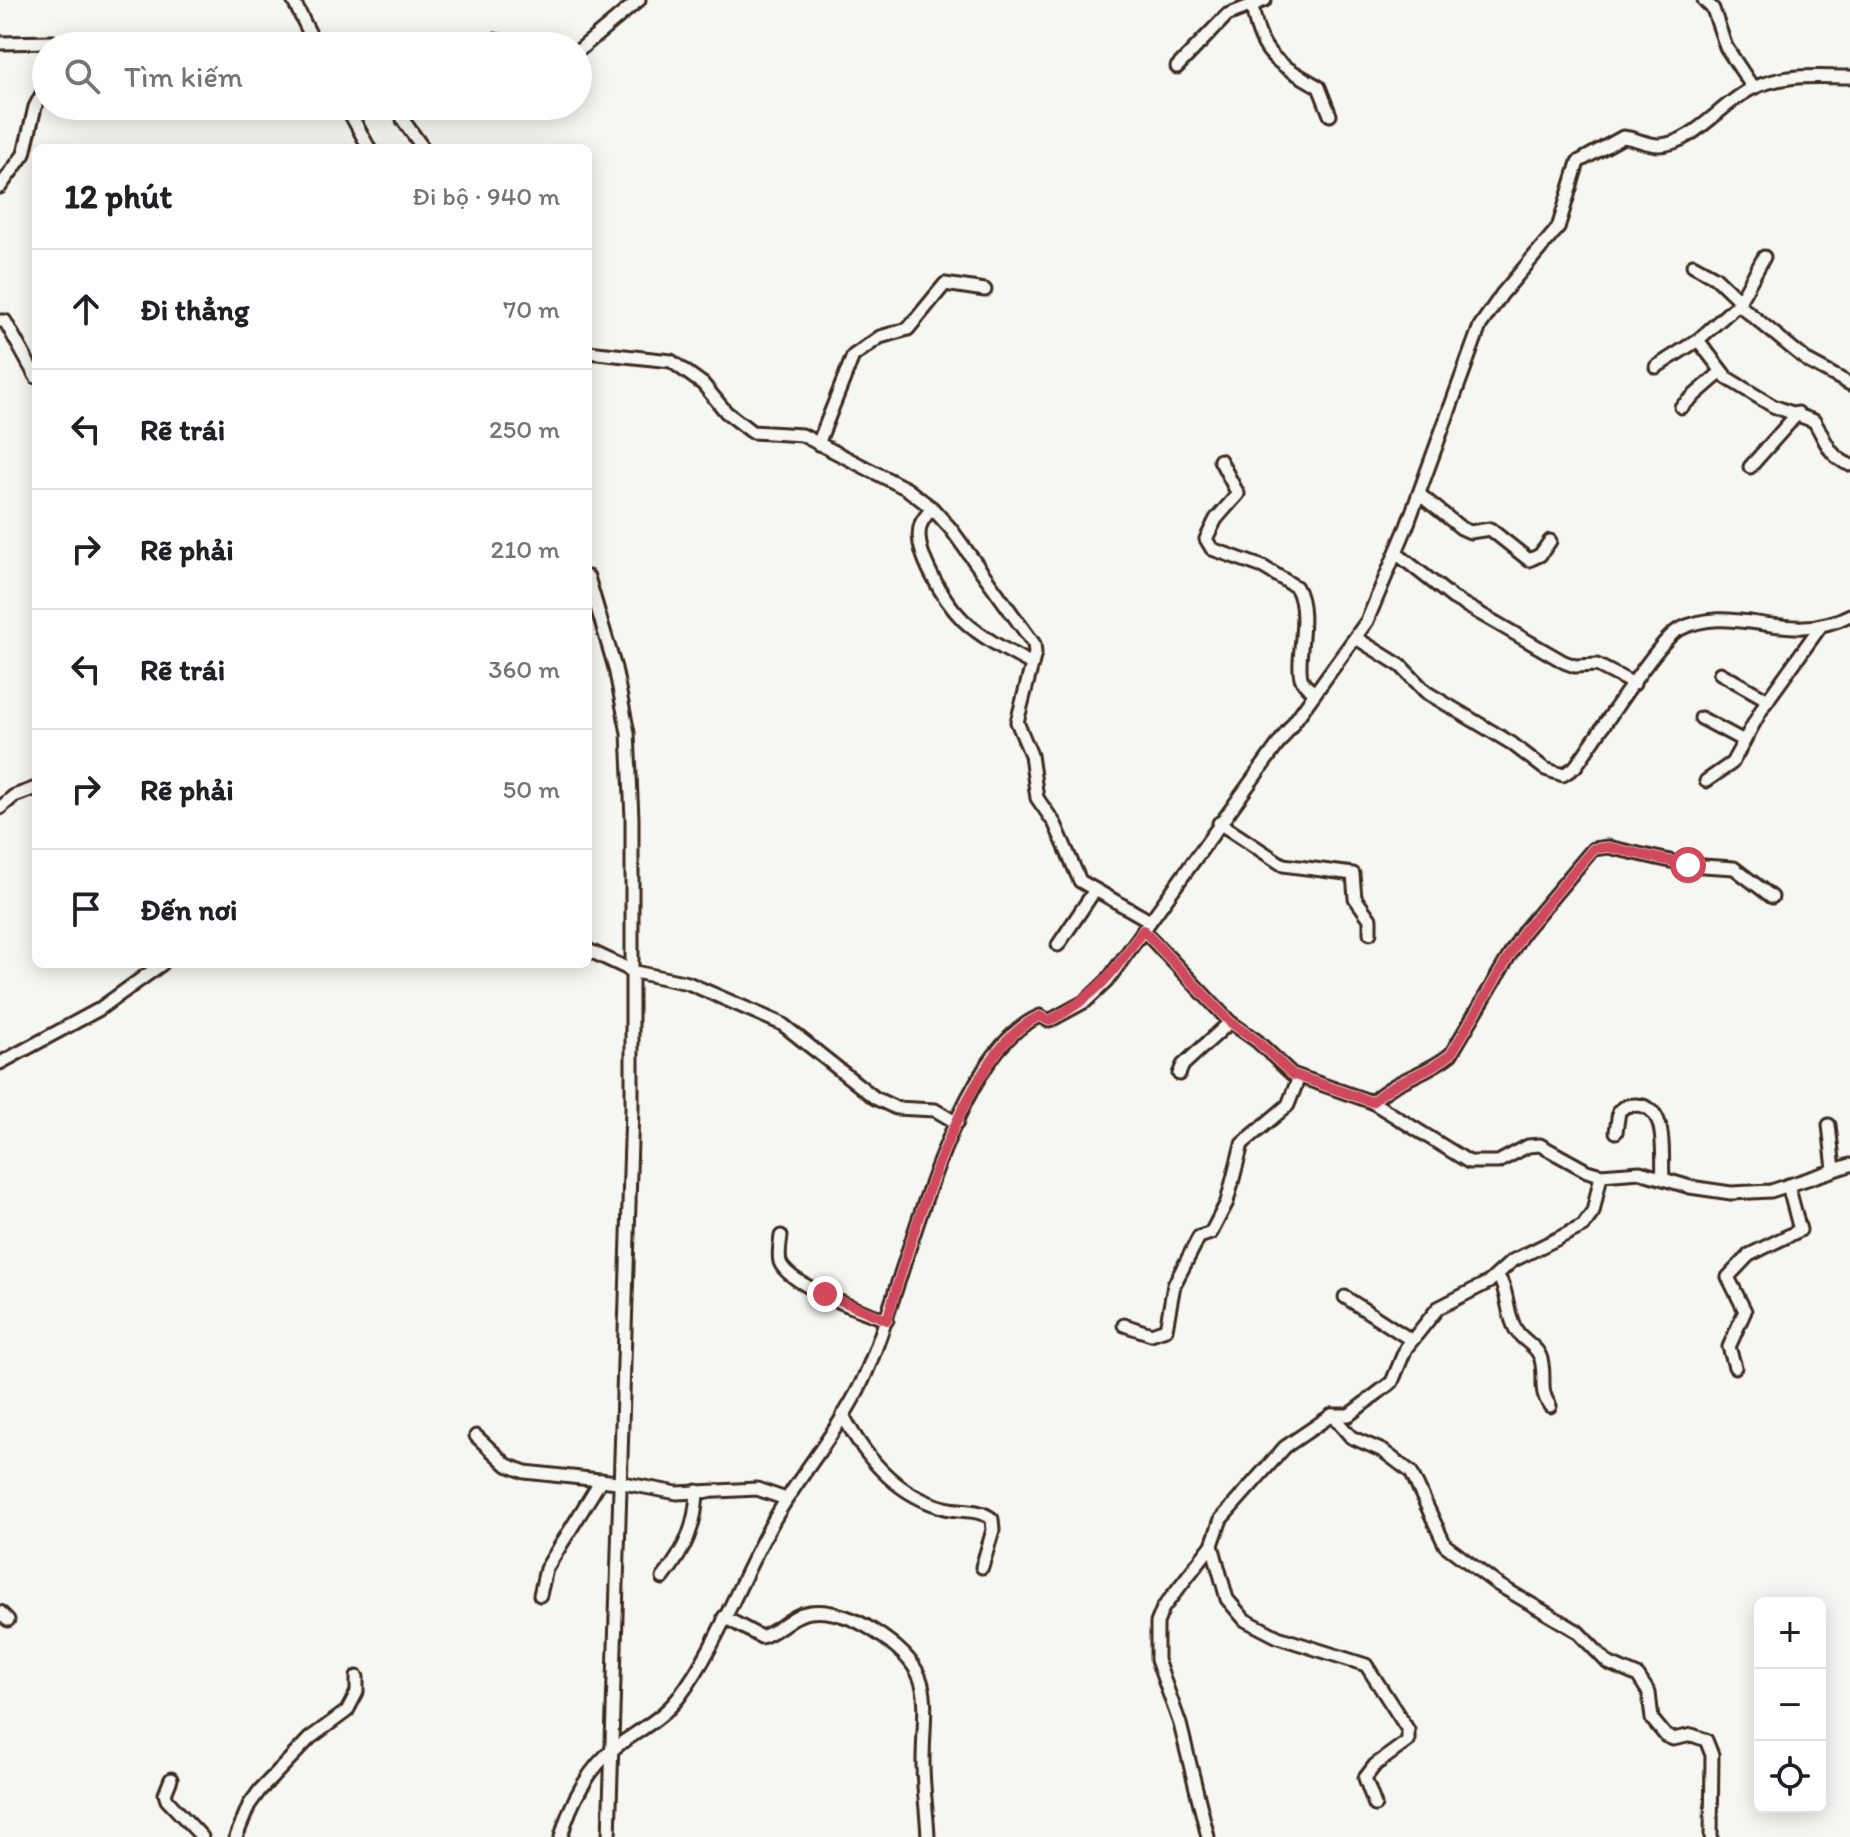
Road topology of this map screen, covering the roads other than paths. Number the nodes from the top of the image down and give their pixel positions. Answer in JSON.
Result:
{"nodes":[{"id":1,"x":293,"y":0,"type":"edge"},
{"id":2,"x":639,"y":0,"type":"edge"},
{"id":3,"x":1704,"y":0,"type":"edge"},
{"id":4,"x":1259,"y":2,"type":"edge"},
{"id":5,"x":309,"y":32,"type":"edge"},
{"id":6,"x":592,"y":39,"type":"edge"},
{"id":7,"x":32,"y":42,"type":"edge"},
{"id":8,"x":0,"y":43,"type":"edge"},
{"id":9,"x":1177,"y":67,"type":"dead end"},
{"id":10,"x":1850,"y":77,"type":"edge"},
{"id":11,"x":1753,"y":88,"type":"junction"},
{"id":12,"x":1330,"y":115,"type":"dead end"},
{"id":13,"x":32,"y":120,"type":"edge"},
{"id":14,"x":354,"y":120,"type":"edge"},
{"id":15,"x":403,"y":120,"type":"edge"},
{"id":16,"x":367,"y":144,"type":"edge"},
{"id":17,"x":420,"y":144,"type":"edge"},
{"id":18,"x":0,"y":187,"type":"edge"},
{"id":19,"x":1764,"y":257,"type":"dead end"},
{"id":20,"x":1693,"y":265,"type":"dead end"},
{"id":21,"x":985,"y":290,"type":"dead end"},
{"id":22,"x":1739,"y":303,"type":"junction"},
{"id":23,"x":0,"y":321,"type":"edge"},
{"id":24,"x":1698,"y":340,"type":"junction"},
{"id":25,"x":592,"y":352,"type":"edge"},
{"id":26,"x":1656,"y":367,"type":"dead end"},
{"id":27,"x":32,"y":369,"type":"edge"},
{"id":28,"x":1720,"y":373,"type":"junction"},
{"id":29,"x":1850,"y":384,"type":"edge"},
{"id":30,"x":1681,"y":407,"type":"dead end"},
{"id":31,"x":1798,"y":413,"type":"junction"},
{"id":32,"x":818,"y":444,"type":"junction"},
{"id":33,"x":1220,"y":460,"type":"dead end"},
{"id":34,"x":1850,"y":465,"type":"edge"},
{"id":35,"x":1750,"y":467,"type":"dead end"},
{"id":36,"x":1419,"y":494,"type":"junction"},
{"id":37,"x":932,"y":508,"type":"junction"},
{"id":38,"x":1550,"y":541,"type":"dead end"},
{"id":39,"x":1396,"y":553,"type":"junction"},
{"id":40,"x":592,"y":590,"type":"edge"},
{"id":41,"x":1850,"y":615,"type":"edge"},
{"id":42,"x":1820,"y":627,"type":"junction"},
{"id":43,"x":1356,"y":638,"type":"junction"},
{"id":44,"x":1032,"y":664,"type":"junction"},
{"id":45,"x":1720,"y":673,"type":"dead end"},
{"id":46,"x":1634,"y":684,"type":"junction"},
{"id":47,"x":1315,"y":693,"type":"junction"},
{"id":48,"x":1768,"y":700,"type":"junction"},
{"id":49,"x":1701,"y":718,"type":"dead end"},
{"id":50,"x":1744,"y":741,"type":"junction"},
{"id":51,"x":1706,"y":781,"type":"dead end"},
{"id":52,"x":32,"y":789,"type":"edge"},
{"id":53,"x":0,"y":808,"type":"edge"},
{"id":54,"x":1219,"y":823,"type":"junction"},
{"id":55,"x":1095,"y":890,"type":"junction"},
{"id":56,"x":1772,"y":897,"type":"dead end"},
{"id":57,"x":1146,"y":925,"type":"junction"},
{"id":58,"x":1370,"y":933,"type":"dead end"},
{"id":59,"x":1058,"y":945,"type":"dead end"},
{"id":60,"x":592,"y":952,"type":"edge"},
{"id":61,"x":156,"y":968,"type":"edge"},
{"id":62,"x":635,"y":972,"type":"junction"},
{"id":63,"x":1230,"y":1022,"type":"junction"},
{"id":64,"x":0,"y":1063,"type":"edge"},
{"id":65,"x":1179,"y":1074,"type":"dead end"},
{"id":66,"x":1299,"y":1077,"type":"junction"},
{"id":67,"x":1372,"y":1102,"type":"junction"},
{"id":68,"x":957,"y":1123,"type":"junction"},
{"id":69,"x":1829,"y":1125,"type":"dead end"},
{"id":70,"x":1616,"y":1132,"type":"dead end"},
{"id":71,"x":1850,"y":1165,"type":"edge"},
{"id":72,"x":1834,"y":1169,"type":"junction"},
{"id":73,"x":1601,"y":1175,"type":"junction"},
{"id":74,"x":1663,"y":1178,"type":"junction"},
{"id":75,"x":1788,"y":1185,"type":"junction"},
{"id":76,"x":781,"y":1236,"type":"dead end"},
{"id":77,"x":1498,"y":1276,"type":"junction"},
{"id":78,"x":1345,"y":1297,"type":"dead end"},
{"id":79,"x":887,"y":1320,"type":"junction"},
{"id":80,"x":1124,"y":1325,"type":"dead end"},
{"id":81,"x":1411,"y":1340,"type":"junction"},
{"id":82,"x":1735,"y":1367,"type":"dead end"},
{"id":83,"x":1550,"y":1406,"type":"dead end"},
{"id":84,"x":843,"y":1415,"type":"junction"},
{"id":85,"x":1332,"y":1415,"type":"junction"},
{"id":86,"x":476,"y":1436,"type":"dead end"},
{"id":87,"x":601,"y":1480,"type":"junction"},
{"id":88,"x":618,"y":1482,"type":"junction"},
{"id":89,"x":697,"y":1491,"type":"junction"},
{"id":90,"x":786,"y":1499,"type":"junction"},
{"id":91,"x":1212,"y":1545,"type":"junction"},
{"id":92,"x":982,"y":1567,"type":"dead end"},
{"id":93,"x":663,"y":1578,"type":"dead end"},
{"id":94,"x":540,"y":1595,"type":"dead end"},
{"id":95,"x":724,"y":1617,"type":"junction"},
{"id":96,"x":357,"y":1677,"type":"dead end"},
{"id":97,"x":609,"y":1752,"type":"junction"},
{"id":98,"x":171,"y":1779,"type":"dead end"},
{"id":99,"x":1375,"y":1805,"type":"dead end"},
{"id":100,"x":202,"y":1837,"type":"edge"},
{"id":101,"x":236,"y":1837,"type":"edge"},
{"id":102,"x":561,"y":1837,"type":"edge"},
{"id":103,"x":609,"y":1837,"type":"edge"},
{"id":104,"x":928,"y":1837,"type":"edge"},
{"id":105,"x":1208,"y":1837,"type":"edge"},
{"id":106,"x":1711,"y":1837,"type":"edge"}],
"edges":[{"from":1,"to":5,"type":"street"},
{"from":2,"to":6,"type":"street"},
{"from":3,"to":11,"type":"street"},
{"from":4,"to":9,"type":"street"},
{"from":4,"to":12,"type":"street"},
{"from":7,"to":8,"type":"street"},
{"from":10,"to":11,"type":"street"},
{"from":11,"to":36,"type":"street"},
{"from":13,"to":18,"type":"street"},
{"from":14,"to":16,"type":"street"},
{"from":15,"to":17,"type":"street"},
{"from":19,"to":22,"type":"street"},
{"from":20,"to":22,"type":"street"},
{"from":21,"to":32,"type":"street"},
{"from":22,"to":24,"type":"street"},
{"from":22,"to":29,"type":"street"},
{"from":23,"to":27,"type":"street"},
{"from":24,"to":26,"type":"street"},
{"from":24,"to":28,"type":"street"},
{"from":25,"to":32,"type":"street"},
{"from":28,"to":30,"type":"street"},
{"from":28,"to":31,"type":"street"},
{"from":31,"to":34,"type":"street"},
{"from":31,"to":35,"type":"street"},
{"from":32,"to":37,"type":"street"},
{"from":33,"to":47,"type":"street"},
{"from":36,"to":38,"type":"street"},
{"from":36,"to":39,"type":"street"},
{"from":37,"to":44,"type":"street"},
{"from":37,"to":44,"type":"street"},
{"from":39,"to":43,"type":"street"},
{"from":39,"to":46,"type":"street"},
{"from":40,"to":62,"type":"street"},
{"from":41,"to":42,"type":"street"},
{"from":42,"to":46,"type":"street"},
{"from":42,"to":48,"type":"street"},
{"from":43,"to":46,"type":"street"},
{"from":43,"to":47,"type":"street"},
{"from":44,"to":55,"type":"street"},
{"from":45,"to":48,"type":"street"},
{"from":47,"to":54,"type":"street"},
{"from":48,"to":50,"type":"street"},
{"from":49,"to":50,"type":"street"},
{"from":50,"to":51,"type":"street"},
{"from":52,"to":53,"type":"street"},
{"from":54,"to":57,"type":"street"},
{"from":54,"to":58,"type":"street"},
{"from":55,"to":57,"type":"street"},
{"from":55,"to":59,"type":"street"},
{"from":56,"to":67,"type":"street"},
{"from":57,"to":63,"type":"street"},
{"from":57,"to":68,"type":"street"},
{"from":60,"to":62,"type":"street"},
{"from":61,"to":64,"type":"street"},
{"from":62,"to":68,"type":"street"},
{"from":62,"to":88,"type":"street"},
{"from":63,"to":65,"type":"street"},
{"from":63,"to":66,"type":"street"},
{"from":66,"to":67,"type":"street"},
{"from":66,"to":80,"type":"street"},
{"from":67,"to":73,"type":"street"},
{"from":68,"to":79,"type":"street"},
{"from":69,"to":72,"type":"street"},
{"from":70,"to":74,"type":"street"},
{"from":71,"to":72,"type":"street"},
{"from":72,"to":75,"type":"street"},
{"from":73,"to":74,"type":"street"},
{"from":73,"to":77,"type":"street"},
{"from":74,"to":75,"type":"street"},
{"from":75,"to":82,"type":"street"},
{"from":76,"to":79,"type":"street"},
{"from":77,"to":81,"type":"street"},
{"from":77,"to":83,"type":"street"},
{"from":78,"to":81,"type":"street"},
{"from":79,"to":84,"type":"street"},
{"from":81,"to":85,"type":"street"},
{"from":84,"to":90,"type":"street"},
{"from":84,"to":92,"type":"street"},
{"from":85,"to":91,"type":"street"},
{"from":85,"to":106,"type":"street"},
{"from":86,"to":87,"type":"street"},
{"from":87,"to":88,"type":"street"},
{"from":87,"to":94,"type":"street"},
{"from":88,"to":89,"type":"street"},
{"from":88,"to":97,"type":"street"},
{"from":89,"to":90,"type":"street"},
{"from":89,"to":93,"type":"street"},
{"from":90,"to":95,"type":"street"},
{"from":91,"to":99,"type":"street"},
{"from":91,"to":105,"type":"street"},
{"from":95,"to":97,"type":"street"},
{"from":95,"to":104,"type":"street"},
{"from":96,"to":101,"type":"street"},
{"from":97,"to":102,"type":"street"},
{"from":97,"to":103,"type":"street"},
{"from":98,"to":100,"type":"street"}]}
